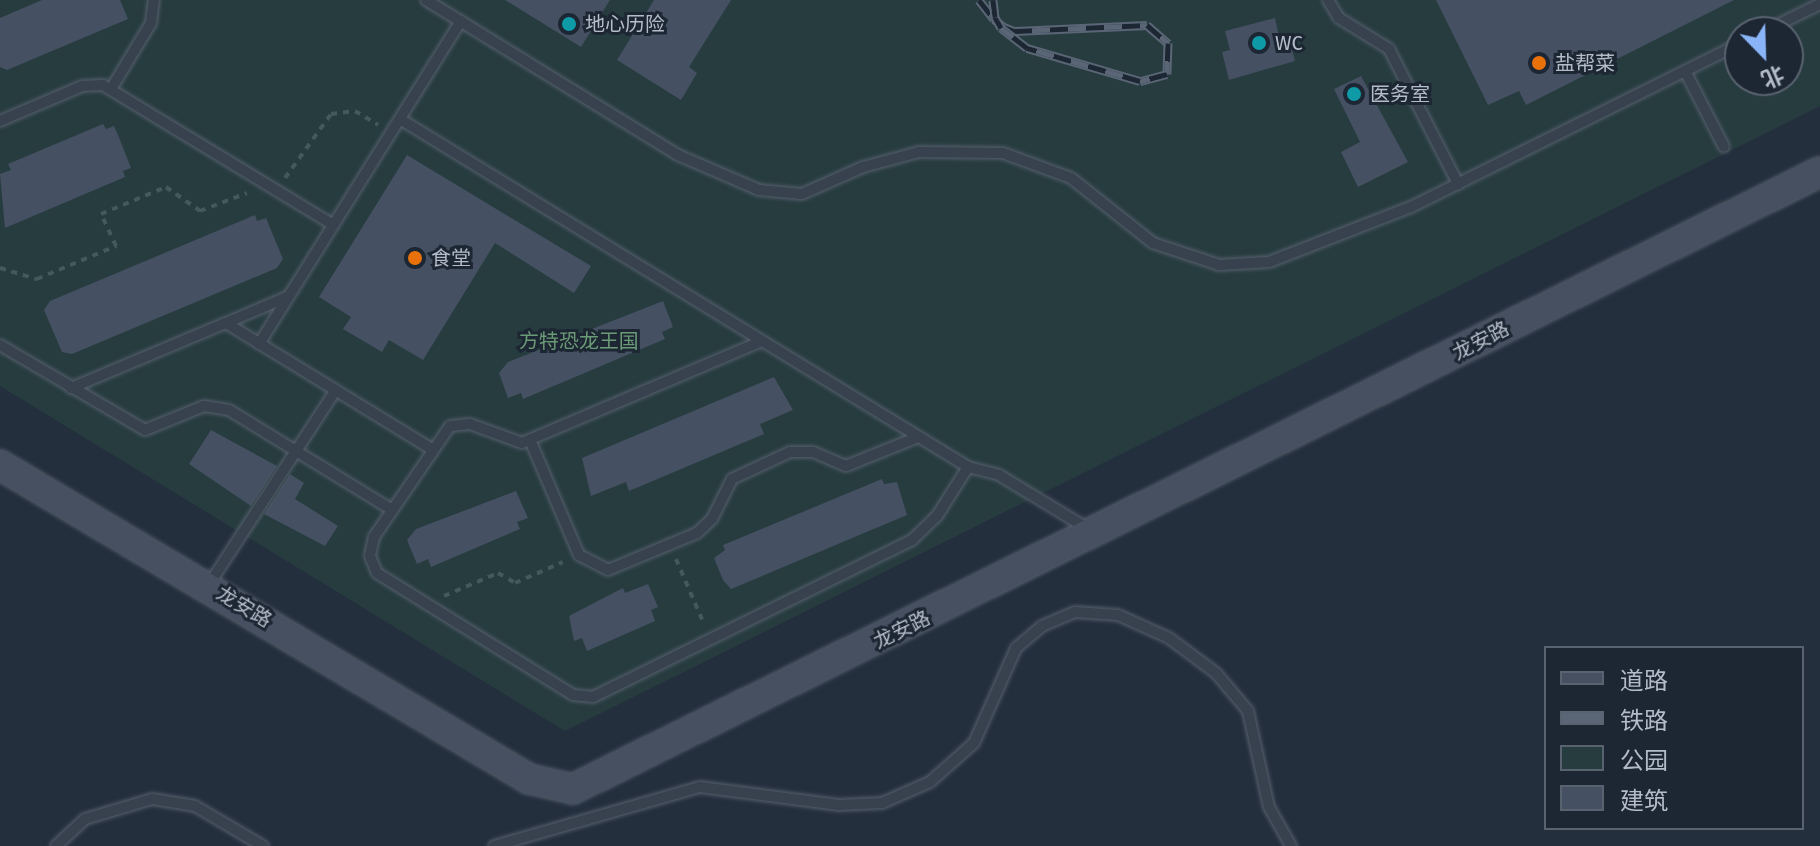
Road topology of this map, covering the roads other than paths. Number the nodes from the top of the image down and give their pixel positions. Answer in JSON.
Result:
{"nodes":[{"id":1,"x":154,"y":0,"type":"edge"},
{"id":2,"x":426,"y":0,"type":"edge"},
{"id":3,"x":1328,"y":0,"type":"edge"},
{"id":4,"x":1820,"y":4,"type":"edge"},
{"id":5,"x":1796,"y":16,"type":"edge"},
{"id":6,"x":461,"y":21,"type":"junction"},
{"id":7,"x":1724,"y":52,"type":"edge"},
{"id":8,"x":1685,"y":71,"type":"junction"},
{"id":9,"x":111,"y":89,"type":"junction"},
{"id":10,"x":400,"y":119,"type":"junction"},
{"id":11,"x":0,"y":121,"type":"edge"},
{"id":12,"x":1724,"y":147,"type":"dead end"},
{"id":13,"x":1820,"y":172,"type":"edge"},
{"id":14,"x":1458,"y":184,"type":"junction"},
{"id":15,"x":333,"y":225,"type":"junction"},
{"id":16,"x":288,"y":297,"type":"junction"},
{"id":17,"x":226,"y":323,"type":"junction"},
{"id":18,"x":762,"y":341,"type":"junction"},
{"id":19,"x":259,"y":344,"type":"junction"},
{"id":20,"x":0,"y":345,"type":"edge"},
{"id":21,"x":71,"y":388,"type":"junction"},
{"id":22,"x":336,"y":390,"type":"junction"},
{"id":23,"x":918,"y":437,"type":"junction"},
{"id":24,"x":530,"y":440,"type":"junction"},
{"id":25,"x":430,"y":448,"type":"junction"},
{"id":26,"x":296,"y":453,"type":"junction"},
{"id":27,"x":0,"y":465,"type":"edge"},
{"id":28,"x":968,"y":467,"type":"junction"},
{"id":29,"x":392,"y":510,"type":"junction"},
{"id":30,"x":1095,"y":534,"type":"junction"},
{"id":31,"x":208,"y":586,"type":"junction"},
{"id":32,"x":56,"y":846,"type":"edge"},
{"id":33,"x":263,"y":846,"type":"edge"},
{"id":34,"x":494,"y":846,"type":"edge"},
{"id":35,"x":1291,"y":846,"type":"edge"}],
"edges":[{"from":1,"to":9,"type":"lane"},
{"from":2,"to":6,"type":"lane"},
{"from":3,"to":14,"type":"lane"},
{"from":4,"to":5,"type":"lane"},
{"from":6,"to":10,"type":"lane"},
{"from":6,"to":14,"type":"lane"},
{"from":7,"to":8,"type":"lane"},
{"from":8,"to":12,"type":"lane"},
{"from":8,"to":14,"type":"lane"},
{"from":9,"to":11,"type":"lane"},
{"from":9,"to":15,"type":"lane"},
{"from":10,"to":15,"type":"lane"},
{"from":10,"to":18,"type":"lane"},
{"from":13,"to":30,"type":"main road","name":"龙安路"},
{"from":15,"to":16,"type":"lane"},
{"from":16,"to":17,"type":"lane"},
{"from":16,"to":19,"type":"lane"},
{"from":17,"to":19,"type":"lane"},
{"from":17,"to":21,"type":"lane"},
{"from":18,"to":23,"type":"lane"},
{"from":18,"to":24,"type":"lane"},
{"from":19,"to":22,"type":"lane"},
{"from":20,"to":21,"type":"lane"},
{"from":21,"to":26,"type":"lane"},
{"from":22,"to":25,"type":"lane"},
{"from":22,"to":26,"type":"lane"},
{"from":23,"to":24,"type":"lane"},
{"from":23,"to":28,"type":"lane"},
{"from":24,"to":25,"type":"lane"},
{"from":25,"to":29,"type":"lane"},
{"from":26,"to":29,"type":"lane"},
{"from":26,"to":31,"type":"lane"},
{"from":27,"to":31,"type":"main road","name":"龙安路"},
{"from":28,"to":29,"type":"lane"},
{"from":28,"to":30,"type":"lane"},
{"from":30,"to":31,"type":"main road","name":"龙安路"},
{"from":32,"to":33,"type":"lane"},
{"from":34,"to":35,"type":"lane"}]}
